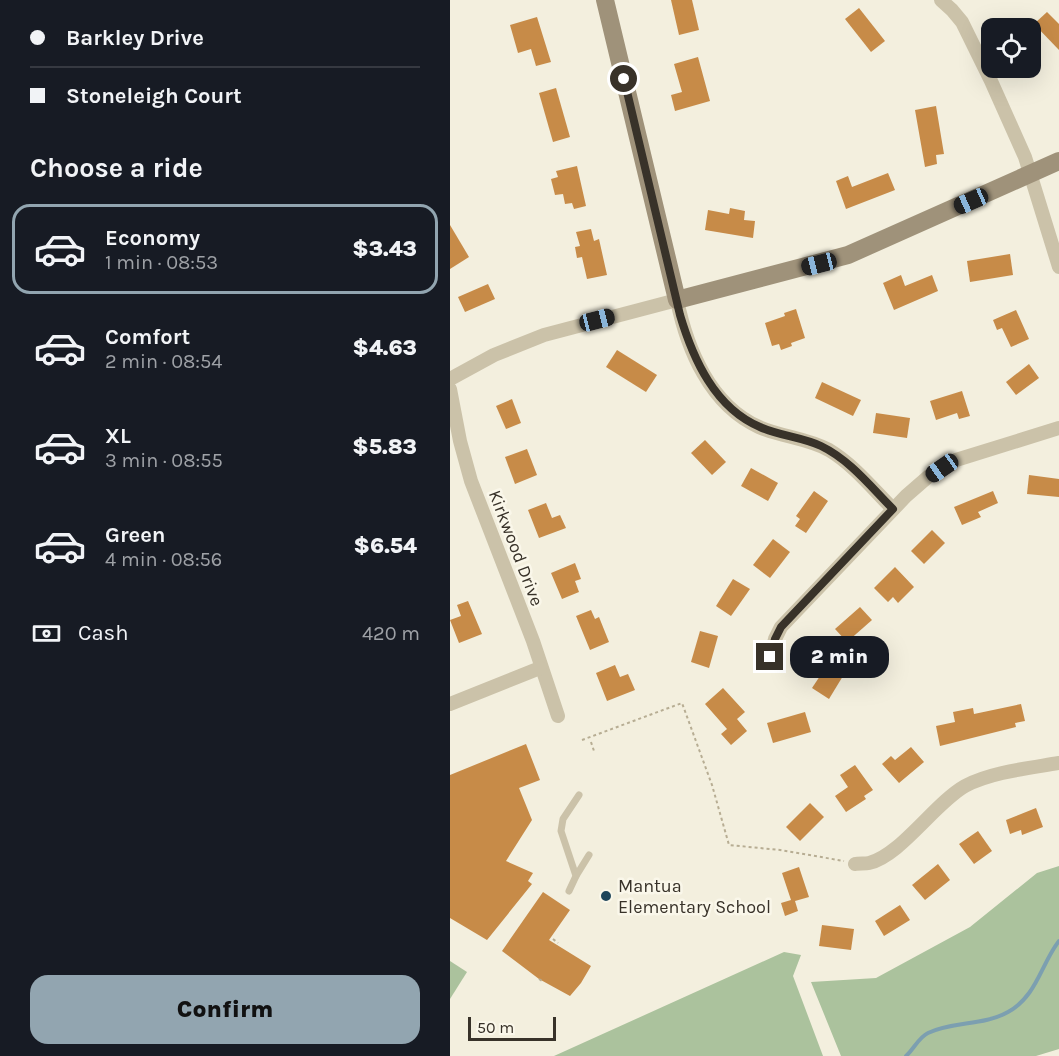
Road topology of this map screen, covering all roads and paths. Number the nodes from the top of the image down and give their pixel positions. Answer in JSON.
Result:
{"nodes":[{"id":1,"x":605,"y":0,"type":"edge"},
{"id":2,"x":941,"y":0,"type":"edge"},
{"id":3,"x":1059,"y":162,"type":"edge"},
{"id":4,"x":1030,"y":174,"type":"junction"},
{"id":5,"x":1059,"y":267,"type":"edge"},
{"id":6,"x":677,"y":300,"type":"junction"},
{"id":7,"x":450,"y":379,"type":"edge"},
{"id":8,"x":450,"y":389,"type":"edge"},
{"id":9,"x":1059,"y":428,"type":"edge"},
{"id":10,"x":893,"y":509,"type":"junction"},
{"id":11,"x":770,"y":657,"type":"dead end"},
{"id":12,"x":540,"y":668,"type":"junction"},
{"id":13,"x":450,"y":704,"type":"edge"},
{"id":14,"x":558,"y":716,"type":"dead end"},
{"id":15,"x":582,"y":740,"type":"dead end"},
{"id":16,"x":591,"y":742,"type":"dead end"},
{"id":17,"x":594,"y":751,"type":"dead end"},
{"id":18,"x":1059,"y":763,"type":"edge"},
{"id":19,"x":579,"y":795,"type":"dead end"},
{"id":20,"x":589,"y":855,"type":"dead end"},
{"id":21,"x":855,"y":864,"type":"joint"},
{"id":22,"x":576,"y":876,"type":"junction"},
{"id":23,"x":569,"y":891,"type":"dead end"},
{"id":24,"x":553,"y":939,"type":"dead end"},
{"id":25,"x":558,"y":943,"type":"dead end"},
{"id":26,"x":539,"y":979,"type":"dead end"},
{"id":27,"x":544,"y":982,"type":"dead end"}],
"edges":[{"from":1,"to":6,"type":"street"},
{"from":2,"to":4,"type":"street"},
{"from":3,"to":4,"type":"street"},
{"from":4,"to":5,"type":"street"},
{"from":4,"to":6,"type":"street"},
{"from":6,"to":7,"type":"street"},
{"from":6,"to":10,"type":"street"},
{"from":8,"to":12,"type":"street","name":"Kirkwood Drive"},
{"from":9,"to":10,"type":"street"},
{"from":10,"to":11,"type":"street"},
{"from":12,"to":13,"type":"street"},
{"from":12,"to":14,"type":"street","name":"Kirkwood Drive"},
{"from":15,"to":21,"type":"path"},
{"from":16,"to":17,"type":"path"},
{"from":18,"to":21,"type":"street"},
{"from":19,"to":22,"type":"lane"},
{"from":20,"to":22,"type":"lane"},
{"from":22,"to":23,"type":"lane"},
{"from":24,"to":25,"type":"path"},
{"from":26,"to":27,"type":"path"}]}
